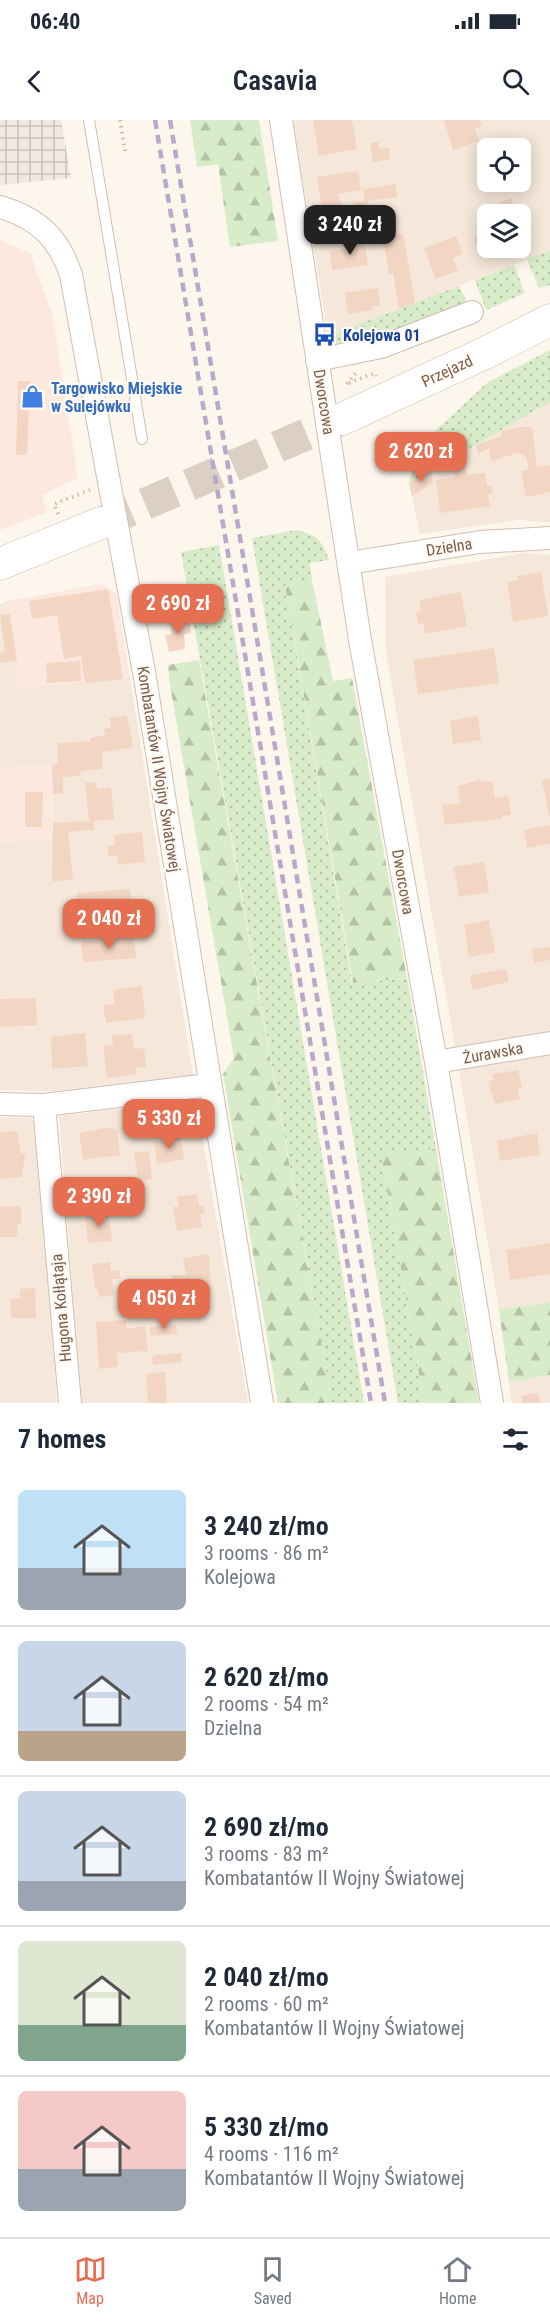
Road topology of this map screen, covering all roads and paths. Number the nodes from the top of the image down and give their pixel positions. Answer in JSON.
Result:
{"nodes":[{"id":1,"x":89,"y":120,"type":"edge"},
{"id":2,"x":120,"y":120,"type":"edge"},
{"id":3,"x":281,"y":120,"type":"edge"},
{"id":4,"x":125,"y":151,"type":"dead end"},
{"id":5,"x":0,"y":207,"type":"edge"},
{"id":6,"x":472,"y":312,"type":"dead end"},
{"id":7,"x":550,"y":320,"type":"edge"},
{"id":8,"x":317,"y":360,"type":"junction"},
{"id":9,"x":359,"y":369,"type":"dead end"},
{"id":10,"x":347,"y":384,"type":"dead end"},
{"id":11,"x":342,"y":419,"type":"tunnel mouth"},
{"id":12,"x":142,"y":439,"type":"dead end"},
{"id":13,"x":81,"y":493,"type":"dead end"},
{"id":14,"x":59,"y":517,"type":"dead end"},
{"id":15,"x":101,"y":523,"type":"tunnel mouth"},
{"id":16,"x":550,"y":538,"type":"edge"},
{"id":17,"x":349,"y":563,"type":"junction"},
{"id":18,"x":0,"y":564,"type":"edge"},
{"id":19,"x":550,"y":1043,"type":"edge"},
{"id":20,"x":436,"y":1062,"type":"junction"},
{"id":21,"x":209,"y":1085,"type":"junction"},
{"id":22,"x":0,"y":1104,"type":"edge"},
{"id":23,"x":44,"y":1105,"type":"junction"},
{"id":24,"x":70,"y":1403,"type":"edge"},
{"id":25,"x":262,"y":1403,"type":"edge"},
{"id":26,"x":492,"y":1403,"type":"edge"}],
"edges":[{"from":1,"to":12,"type":"lane"},
{"from":2,"to":4,"type":"path"},
{"from":3,"to":8,"type":"street","name":"Dworcowa"},
{"from":5,"to":21,"type":"street","name":"Kombatantów II Wojny Światowej"},
{"from":6,"to":8,"type":"street"},
{"from":7,"to":11,"type":"street","name":"Przejazd"},
{"from":8,"to":17,"type":"street","name":"Dworcowa"},
{"from":9,"to":10,"type":"path"},
{"from":13,"to":14,"type":"path"},
{"from":15,"to":18,"type":"street"},
{"from":16,"to":17,"type":"street","name":"Dzielna"},
{"from":17,"to":20,"type":"street","name":"Dworcowa"},
{"from":19,"to":20,"type":"street","name":"Żurawska"},
{"from":20,"to":26,"type":"street","name":"Dworcowa"},
{"from":21,"to":23,"type":"street"},
{"from":21,"to":25,"type":"street","name":"Kombatantów II Wojny Światowej"},
{"from":22,"to":23,"type":"street"},
{"from":23,"to":24,"type":"street","name":"Hugona Kołłątaja"}]}
